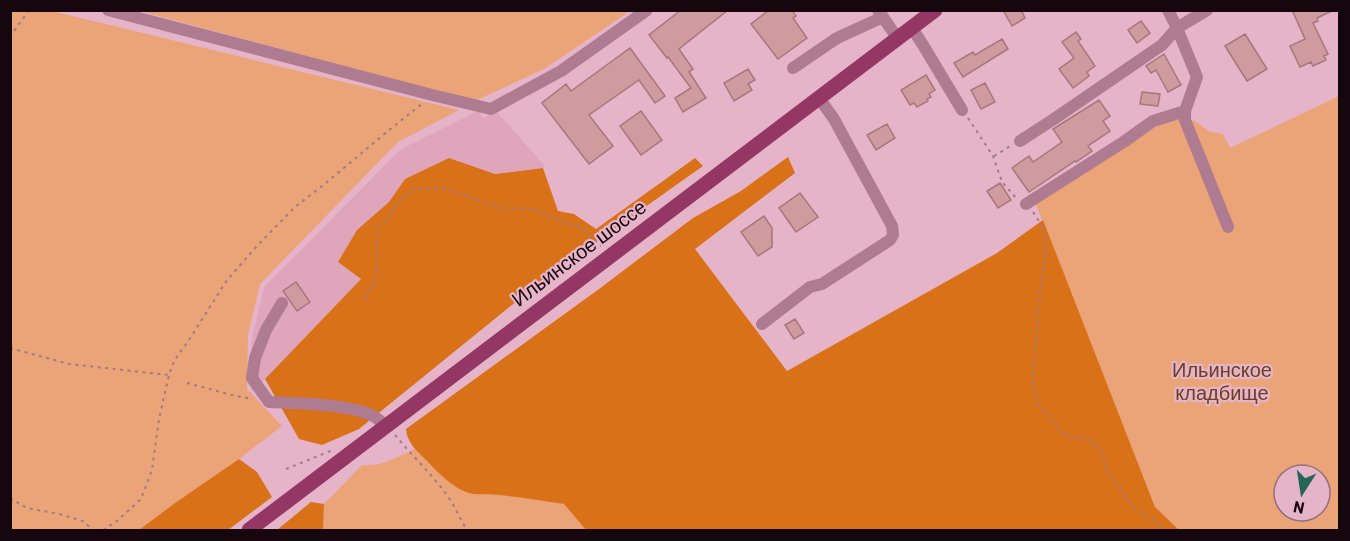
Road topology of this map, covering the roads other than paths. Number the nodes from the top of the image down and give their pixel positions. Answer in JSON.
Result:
{"nodes":[{"id":1,"x":108,"y":10,"type":"edge"},
{"id":2,"x":647,"y":10,"type":"edge"},
{"id":3,"x":935,"y":10,"type":"edge"},
{"id":4,"x":1168,"y":10,"type":"edge"},
{"id":5,"x":1208,"y":10,"type":"edge"},
{"id":6,"x":880,"y":14,"type":"edge"},
{"id":7,"x":912,"y":28,"type":"junction"},
{"id":8,"x":1177,"y":28,"type":"junction"},
{"id":9,"x":897,"y":39,"type":"junction"},
{"id":10,"x":793,"y":68,"type":"dead end"},
{"id":11,"x":819,"y":98,"type":"junction"},
{"id":12,"x":962,"y":110,"type":"dead end"},
{"id":13,"x":1185,"y":111,"type":"junction"},
{"id":14,"x":1020,"y":141,"type":"road end"},
{"id":15,"x":1026,"y":204,"type":"dead end"},
{"id":16,"x":1228,"y":227,"type":"dead end"},
{"id":17,"x":282,"y":303,"type":"dead end"},
{"id":18,"x":762,"y":324,"type":"dead end"},
{"id":19,"x":387,"y":426,"type":"junction"},
{"id":20,"x":249,"y":531,"type":"edge"}],
"edges":[{"from":1,"to":2,"type":"street"},
{"from":3,"to":7,"type":"main road","name":"Ильинское шоссе"},
{"from":4,"to":8,"type":"street"},
{"from":5,"to":8,"type":"street"},
{"from":6,"to":9,"type":"street"},
{"from":6,"to":10,"type":"street"},
{"from":7,"to":9,"type":"main road","name":"Ильинское шоссе"},
{"from":7,"to":12,"type":"street"},
{"from":8,"to":13,"type":"street"},
{"from":8,"to":14,"type":"street"},
{"from":9,"to":11,"type":"main road","name":"Ильинское шоссе"},
{"from":11,"to":18,"type":"street"},
{"from":11,"to":19,"type":"main road","name":"Ильинское шоссе"},
{"from":13,"to":15,"type":"street"},
{"from":13,"to":16,"type":"street"},
{"from":17,"to":19,"type":"street"},
{"from":19,"to":20,"type":"main road","name":"Ильинское шоссе"}]}
